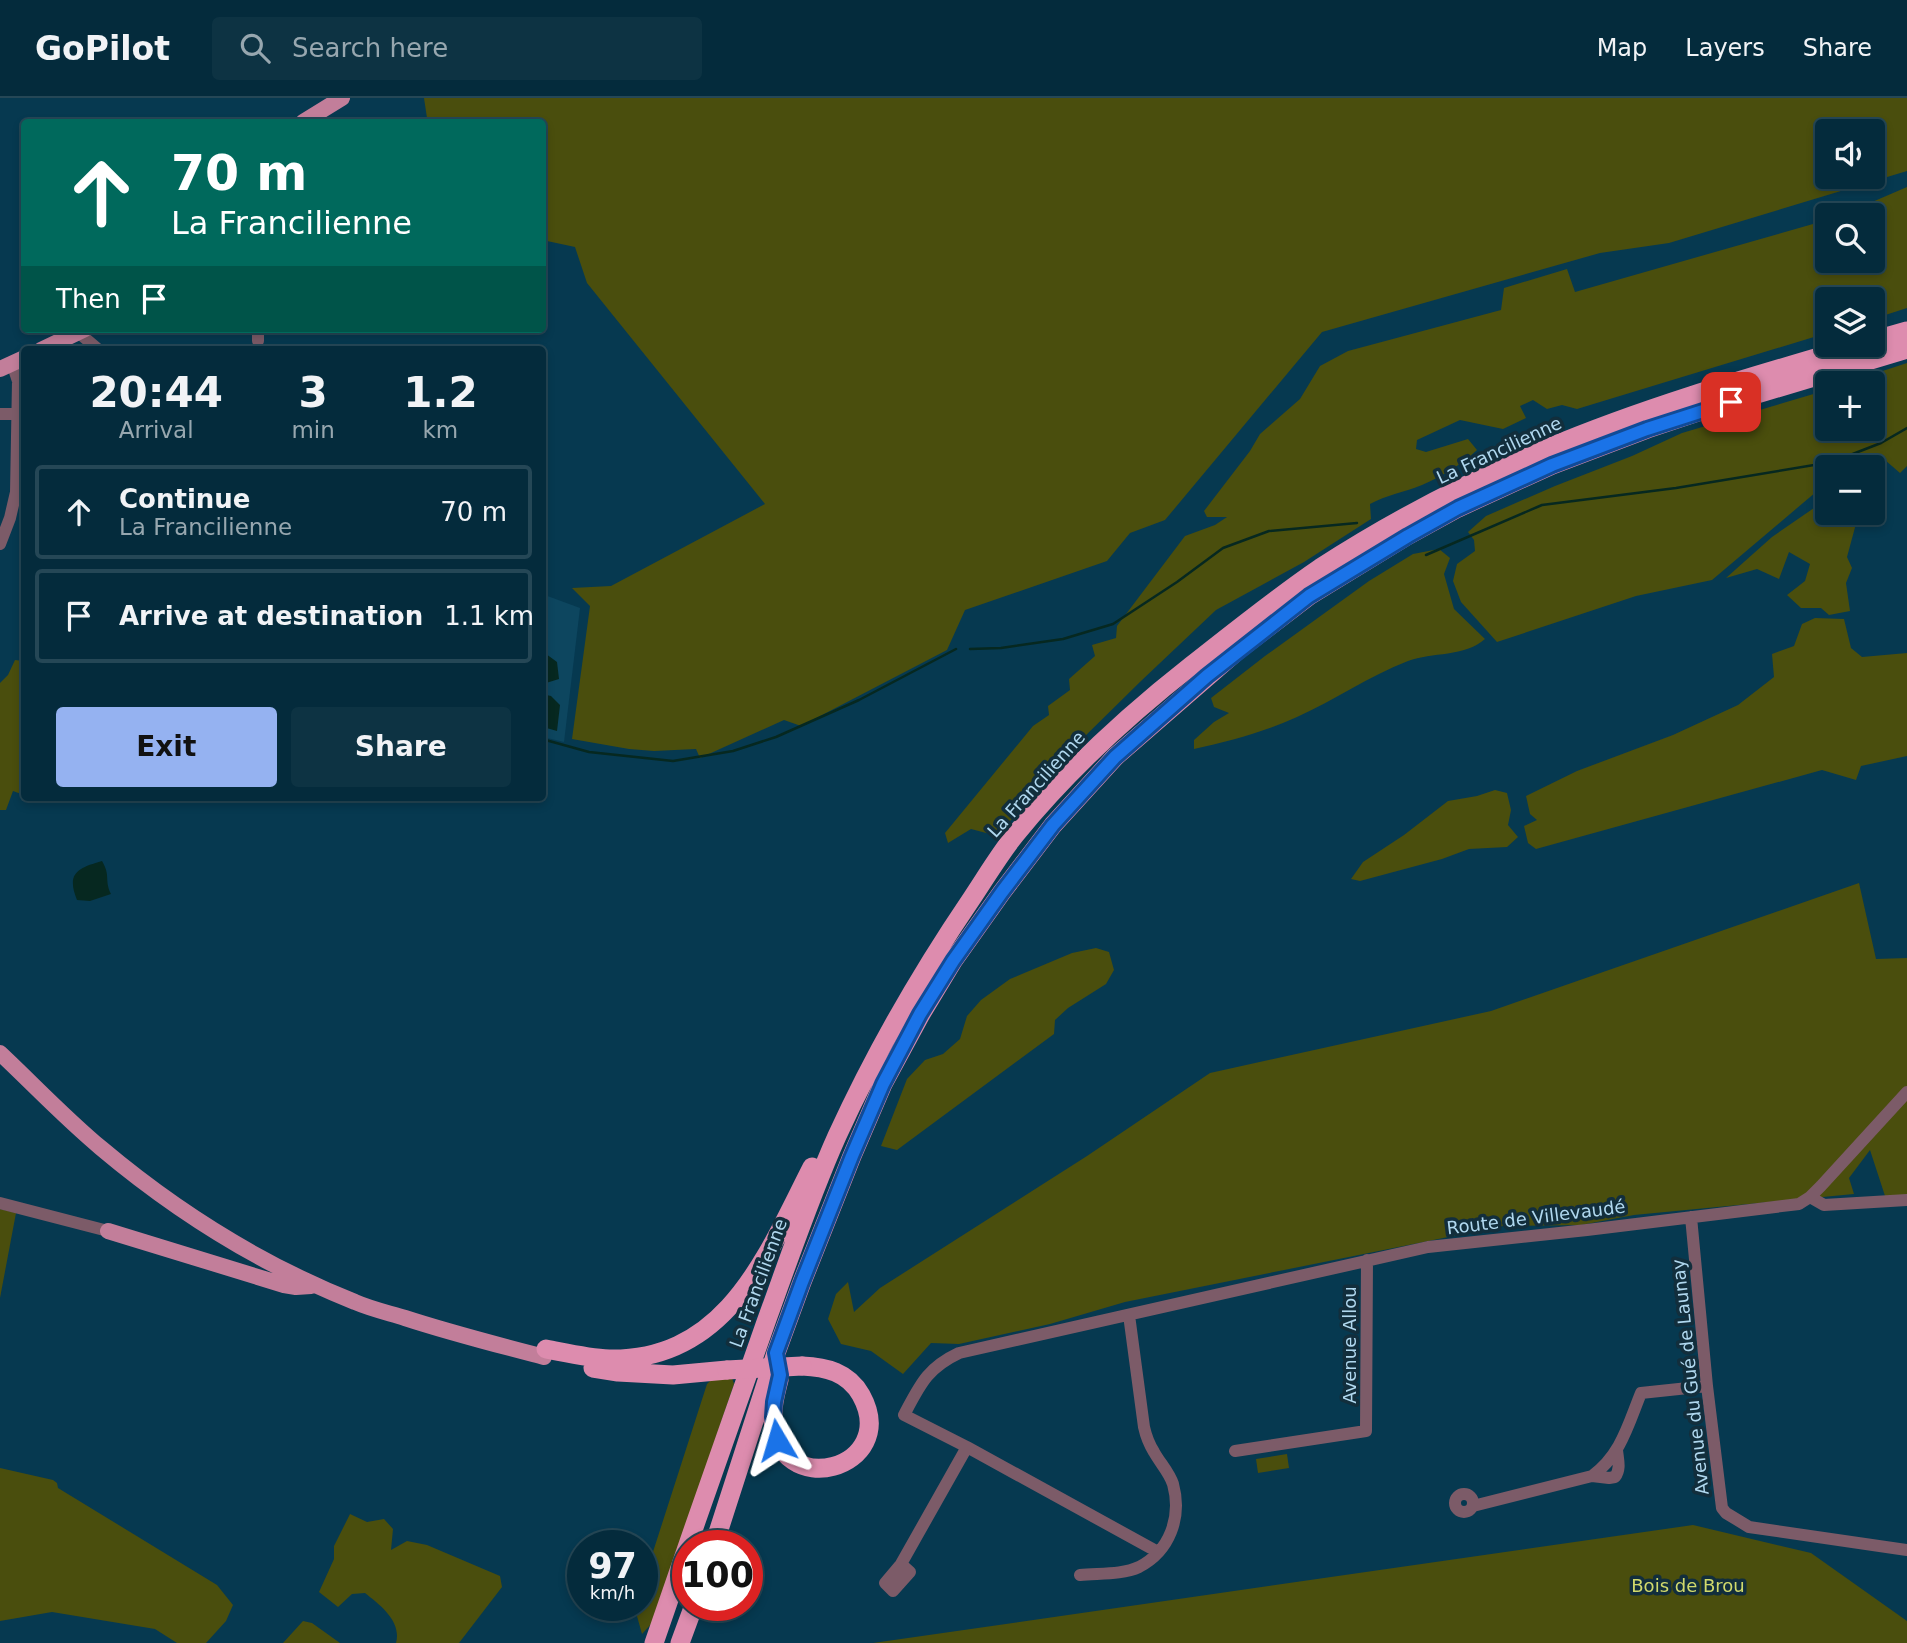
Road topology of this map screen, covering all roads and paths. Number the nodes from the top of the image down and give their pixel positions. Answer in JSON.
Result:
{"nodes":[{"id":1,"x":342,"y":98,"type":"edge"},
{"id":2,"x":308,"y":119,"type":"edge"},
{"id":3,"x":1907,"y":331,"type":"edge"},
{"id":4,"x":78,"y":333,"type":"edge"},
{"id":5,"x":1885,"y":337,"type":"edge"},
{"id":6,"x":50,"y":346,"type":"edge"},
{"id":7,"x":1907,"y":349,"type":"edge"},
{"id":8,"x":1821,"y":357,"type":"edge"},
{"id":9,"x":12,"y":363,"type":"edge"},
{"id":10,"x":0,"y":414,"type":"edge"},
{"id":11,"x":17,"y":414,"type":"junction"},
{"id":12,"x":0,"y":544,"type":"edge"},
{"id":13,"x":0,"y":1052,"type":"edge"},
{"id":14,"x":1907,"y":1092,"type":"edge"},
{"id":15,"x":854,"y":1102,"type":"junction"},
{"id":16,"x":1810,"y":1197,"type":"junction"},
{"id":17,"x":1907,"y":1199,"type":"edge"},
{"id":18,"x":0,"y":1203,"type":"edge"},
{"id":19,"x":1691,"y":1217,"type":"junction"},
{"id":20,"x":108,"y":1231,"type":"joint"},
{"id":21,"x":230,"y":1240,"type":"junction"},
{"id":22,"x":1367,"y":1260,"type":"junction"},
{"id":23,"x":314,"y":1285,"type":"junction"},
{"id":24,"x":1129,"y":1315,"type":"junction"},
{"id":25,"x":545,"y":1353,"type":"junction"},
{"id":26,"x":776,"y":1353,"type":"junction"},
{"id":27,"x":1707,"y":1386,"type":"junction"},
{"id":28,"x":967,"y":1447,"type":"junction"},
{"id":29,"x":1235,"y":1451,"type":"dead end"},
{"id":30,"x":1473,"y":1506,"type":"dead end"},
{"id":31,"x":718,"y":1530,"type":"edge"},
{"id":32,"x":1907,"y":1550,"type":"edge"},
{"id":33,"x":1158,"y":1552,"type":"junction"},
{"id":34,"x":901,"y":1564,"type":"dead end"},
{"id":35,"x":1080,"y":1575,"type":"dead end"},
{"id":36,"x":688,"y":1621,"type":"edge"},
{"id":37,"x":654,"y":1643,"type":"edge"},
{"id":38,"x":680,"y":1643,"type":"edge"}],
"edges":[{"from":1,"to":2,"type":"main road"},
{"from":3,"to":5,"type":"highway"},
{"from":4,"to":6,"type":"main road"},
{"from":7,"to":26,"type":"highway","name":"La Francilienne"},
{"from":8,"to":15,"type":"highway","name":"La Francilienne"},
{"from":9,"to":11,"type":"street"},
{"from":10,"to":11,"type":"street"},
{"from":11,"to":12,"type":"street"},
{"from":13,"to":21,"type":"main road"},
{"from":14,"to":16,"type":"street"},
{"from":15,"to":25,"type":"highway"},
{"from":15,"to":37,"type":"highway","name":"La Francilienne"},
{"from":16,"to":17,"type":"street"},
{"from":16,"to":19,"type":"street","name":"Route de Villevaudé"},
{"from":18,"to":20,"type":"street"},
{"from":19,"to":22,"type":"street","name":"Route de Villevaudé"},
{"from":19,"to":27,"type":"street","name":"Avenue du Gué de Launay"},
{"from":20,"to":23,"type":"main road"},
{"from":21,"to":23,"type":"main road"},
{"from":21,"to":25,"type":"main road"},
{"from":22,"to":24,"type":"street","name":"Route de Villevaudé"},
{"from":22,"to":29,"type":"street","name":"Avenue Allou"},
{"from":23,"to":25,"type":"main road"},
{"from":24,"to":28,"type":"street","name":"Route de Villevaudé"},
{"from":24,"to":33,"type":"street"},
{"from":25,"to":26,"type":"highway","bridge":true},
{"from":26,"to":31,"type":"highway","name":"La Francilienne"},
{"from":27,"to":30,"type":"street"},
{"from":27,"to":32,"type":"street","name":"Avenue du Gué de Launay"},
{"from":28,"to":33,"type":"street"},
{"from":28,"to":34,"type":"street"},
{"from":33,"to":35,"type":"street"},
{"from":36,"to":38,"type":"highway"}]}
